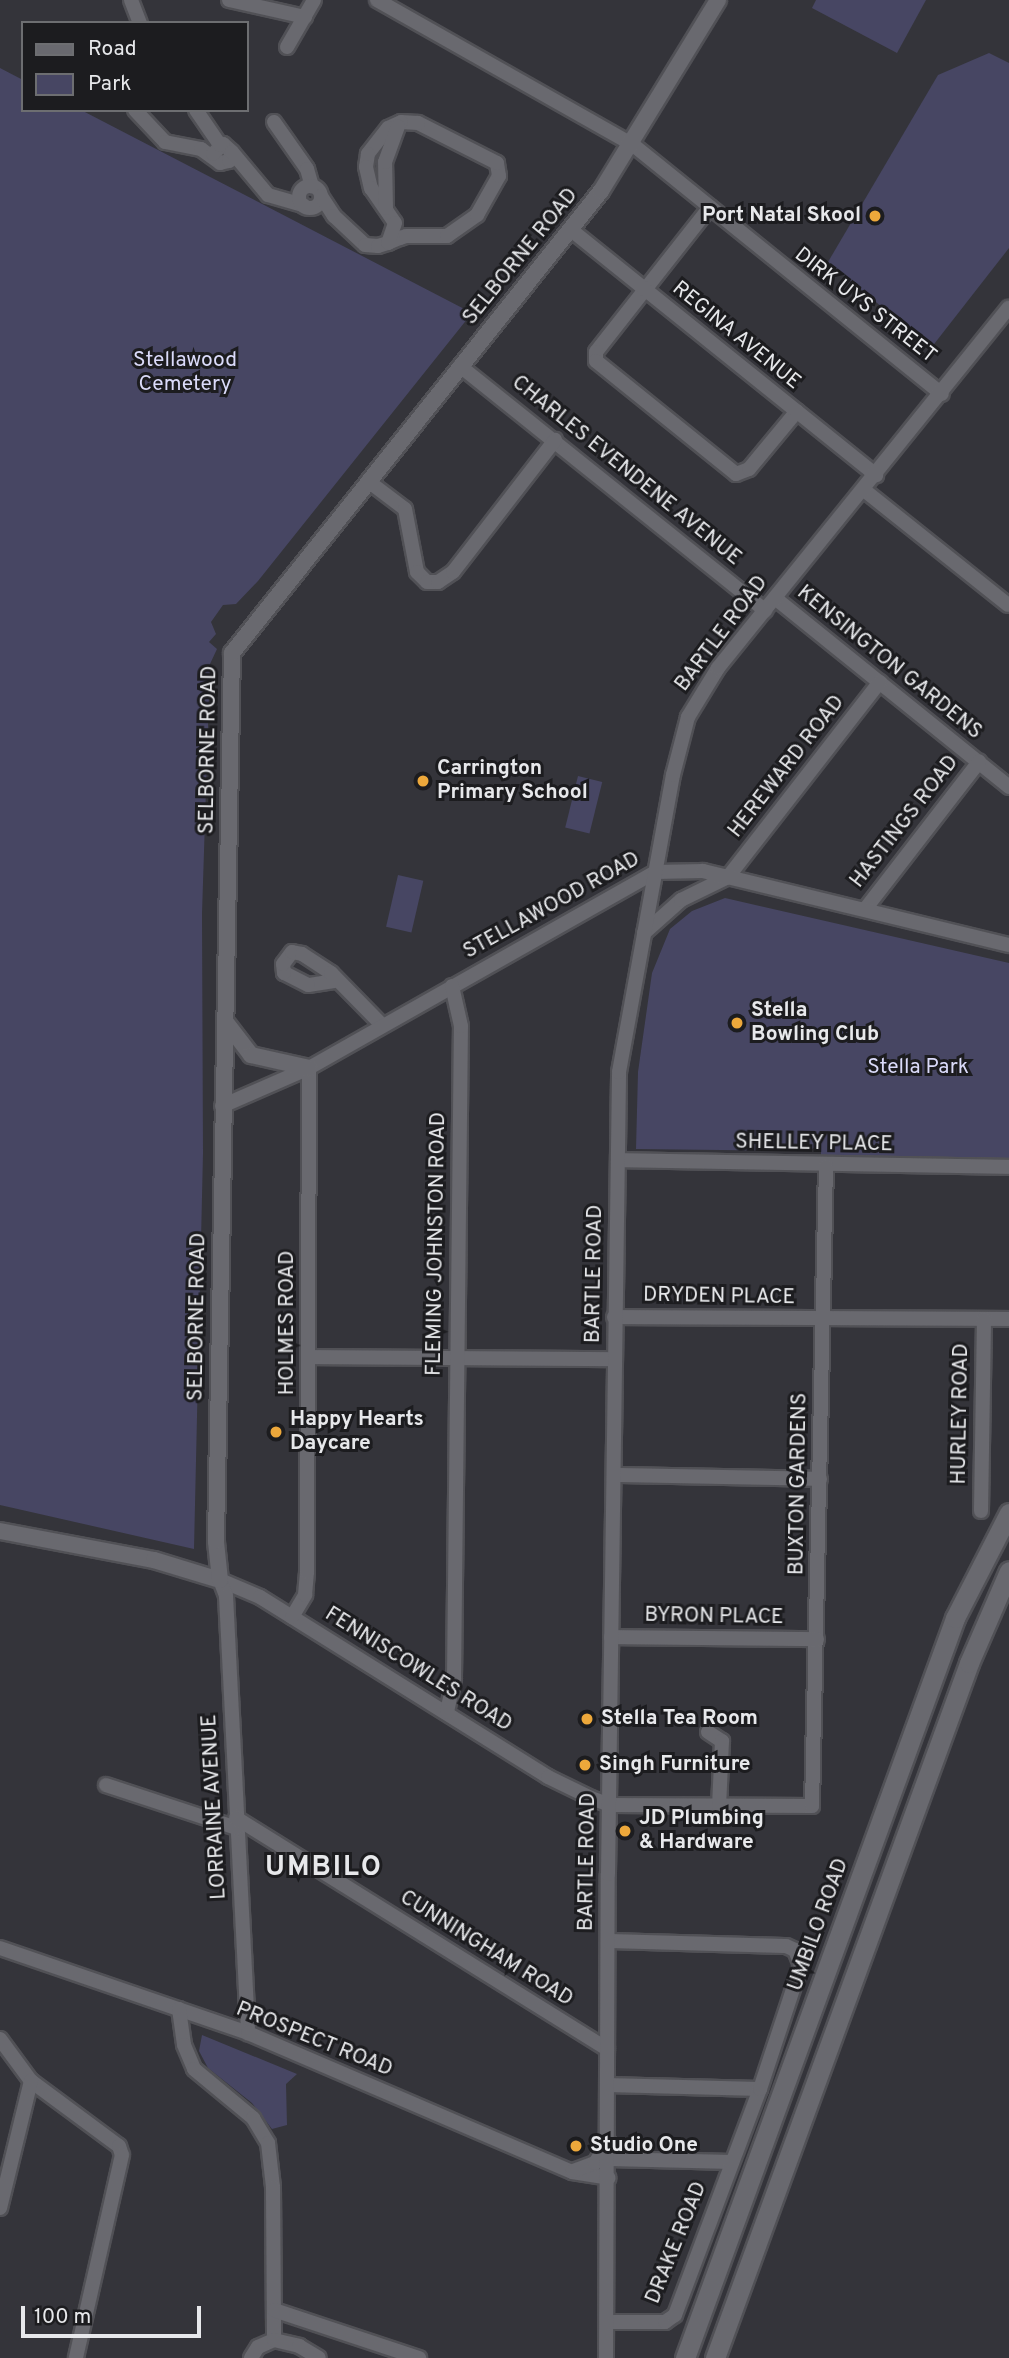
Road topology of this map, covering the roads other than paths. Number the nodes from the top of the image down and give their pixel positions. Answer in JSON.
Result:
{"nodes":[{"id":1,"x":131,"y":0,"type":"edge"},
{"id":2,"x":229,"y":0,"type":"edge"},
{"id":3,"x":314,"y":0,"type":"edge"},
{"id":4,"x":377,"y":0,"type":"edge"},
{"id":5,"x":718,"y":0,"type":"edge"},
{"id":6,"x":305,"y":17,"type":"junction"},
{"id":7,"x":139,"y":21,"type":"edge"},
{"id":8,"x":287,"y":47,"type":"dead end"},
{"id":9,"x":137,"y":112,"type":"edge"},
{"id":10,"x":198,"y":112,"type":"edge"},
{"id":11,"x":274,"y":122,"type":"dead end"},
{"id":12,"x":632,"y":144,"type":"junction"},
{"id":13,"x":220,"y":152,"type":"junction"},
{"id":14,"x":309,"y":197,"type":"junction"},
{"id":15,"x":710,"y":207,"type":"junction"},
{"id":16,"x":390,"y":214,"type":"junction"},
{"id":17,"x":570,"y":229,"type":"junction"},
{"id":18,"x":422,"y":236,"type":"junction"},
{"id":19,"x":388,"y":243,"type":"junction"},
{"id":20,"x":645,"y":290,"type":"junction"},
{"id":21,"x":1009,"y":308,"type":"edge"},
{"id":22,"x":460,"y":366,"type":"junction"},
{"id":23,"x":942,"y":394,"type":"junction"},
{"id":24,"x":797,"y":411,"type":"junction"},
{"id":25,"x":555,"y":440,"type":"junction"},
{"id":26,"x":876,"y":475,"type":"junction"},
{"id":27,"x":368,"y":481,"type":"junction"},
{"id":28,"x":864,"y":490,"type":"junction"},
{"id":29,"x":775,"y":598,"type":"junction"},
{"id":30,"x":1008,"y":605,"type":"edge"},
{"id":31,"x":765,"y":610,"type":"junction"},
{"id":32,"x":880,"y":682,"type":"junction"},
{"id":33,"x":979,"y":762,"type":"junction"},
{"id":34,"x":1009,"y":787,"type":"edge"},
{"id":35,"x":656,"y":872,"type":"junction"},
{"id":36,"x":728,"y":877,"type":"junction"},
{"id":37,"x":866,"y":908,"type":"junction"},
{"id":38,"x":645,"y":933,"type":"junction"},
{"id":39,"x":1007,"y":942,"type":"edge"},
{"id":40,"x":334,"y":981,"type":"dead end"},
{"id":41,"x":452,"y":986,"type":"junction"},
{"id":42,"x":224,"y":1019,"type":"junction"},
{"id":43,"x":382,"y":1025,"type":"junction"},
{"id":44,"x":309,"y":1068,"type":"junction"},
{"id":45,"x":222,"y":1106,"type":"junction"},
{"id":46,"x":618,"y":1160,"type":"junction"},
{"id":47,"x":826,"y":1166,"type":"junction"},
{"id":48,"x":1009,"y":1167,"type":"edge"},
{"id":49,"x":614,"y":1317,"type":"junction"},
{"id":50,"x":984,"y":1319,"type":"junction"},
{"id":51,"x":1009,"y":1319,"type":"edge"},
{"id":52,"x":822,"y":1320,"type":"junction"},
{"id":53,"x":309,"y":1357,"type":"junction"},
{"id":54,"x":457,"y":1359,"type":"junction"},
{"id":55,"x":614,"y":1359,"type":"junction"},
{"id":56,"x":614,"y":1475,"type":"junction"},
{"id":57,"x":820,"y":1479,"type":"junction"},
{"id":58,"x":981,"y":1511,"type":"dead end"},
{"id":59,"x":1009,"y":1513,"type":"edge"},
{"id":60,"x":0,"y":1531,"type":"edge"},
{"id":61,"x":1009,"y":1571,"type":"edge"},
{"id":62,"x":220,"y":1580,"type":"junction"},
{"id":63,"x":292,"y":1617,"type":"junction"},
{"id":64,"x":611,"y":1637,"type":"junction"},
{"id":65,"x":817,"y":1639,"type":"junction"},
{"id":66,"x":447,"y":1712,"type":"junction"},
{"id":67,"x":708,"y":1732,"type":"dead end"},
{"id":68,"x":106,"y":1785,"type":"dead end"},
{"id":69,"x":814,"y":1802,"type":"joint"},
{"id":70,"x":610,"y":1805,"type":"junction"},
{"id":71,"x":719,"y":1808,"type":"junction"},
{"id":72,"x":236,"y":1823,"type":"junction"},
{"id":73,"x":608,"y":1941,"type":"junction"},
{"id":74,"x":0,"y":1948,"type":"edge"},
{"id":75,"x":179,"y":2009,"type":"junction"},
{"id":76,"x":248,"y":2034,"type":"junction"},
{"id":77,"x":0,"y":2039,"type":"edge"},
{"id":78,"x":607,"y":2049,"type":"junction"},
{"id":79,"x":31,"y":2081,"type":"junction"},
{"id":80,"x":607,"y":2085,"type":"junction"},
{"id":81,"x":760,"y":2090,"type":"junction"},
{"id":82,"x":609,"y":2142,"type":"junction"},
{"id":83,"x":609,"y":2160,"type":"junction"},
{"id":84,"x":732,"y":2162,"type":"junction"},
{"id":85,"x":572,"y":2172,"type":"junction"},
{"id":86,"x":609,"y":2178,"type":"junction"},
{"id":87,"x":0,"y":2208,"type":"edge"},
{"id":88,"x":274,"y":2310,"type":"junction"},
{"id":89,"x":607,"y":2322,"type":"junction"},
{"id":90,"x":274,"y":2340,"type":"junction"},
{"id":91,"x":76,"y":2358,"type":"edge"},
{"id":92,"x":251,"y":2358,"type":"edge"},
{"id":93,"x":319,"y":2358,"type":"edge"},
{"id":94,"x":419,"y":2358,"type":"edge"},
{"id":95,"x":606,"y":2358,"type":"edge"},
{"id":96,"x":685,"y":2358,"type":"edge"},
{"id":97,"x":715,"y":2358,"type":"edge"}],
"edges":[{"from":1,"to":7,"type":"street"},
{"from":2,"to":6,"type":"street"},
{"from":3,"to":6,"type":"street"},
{"from":4,"to":12,"type":"street","name":"DIRK UYS STREET"},
{"from":5,"to":12,"type":"street","name":"SELBORNE ROAD"},
{"from":6,"to":8,"type":"street"},
{"from":9,"to":13,"type":"street"},
{"from":10,"to":13,"type":"street"},
{"from":11,"to":14,"type":"street"},
{"from":12,"to":15,"type":"street","name":"DIRK UYS STREET"},
{"from":12,"to":17,"type":"street","name":"SELBORNE ROAD"},
{"from":13,"to":14,"type":"street"},
{"from":14,"to":19,"type":"street"},
{"from":15,"to":20,"type":"street"},
{"from":15,"to":23,"type":"street","name":"DIRK UYS STREET"},
{"from":16,"to":18,"type":"street"},
{"from":16,"to":18,"type":"street"},
{"from":16,"to":19,"type":"street"},
{"from":17,"to":20,"type":"street","name":"REGINA AVENUE"},
{"from":17,"to":22,"type":"street","name":"SELBORNE ROAD"},
{"from":18,"to":19,"type":"street"},
{"from":20,"to":24,"type":"street","name":"REGINA AVENUE"},
{"from":20,"to":24,"type":"street"},
{"from":21,"to":23,"type":"street","name":"BARTLE ROAD"},
{"from":22,"to":25,"type":"street","name":"CHARLES EVENDENE AVENUE"},
{"from":22,"to":27,"type":"street","name":"SELBORNE ROAD"},
{"from":23,"to":26,"type":"street","name":"BARTLE ROAD"},
{"from":24,"to":26,"type":"street","name":"REGINA AVENUE"},
{"from":25,"to":27,"type":"street"},
{"from":25,"to":31,"type":"street","name":"CHARLES EVENDENE AVENUE"},
{"from":26,"to":28,"type":"street","name":"BARTLE ROAD"},
{"from":27,"to":42,"type":"street","name":"SELBORNE ROAD"},
{"from":28,"to":29,"type":"street","name":"BARTLE ROAD"},
{"from":28,"to":30,"type":"street"},
{"from":29,"to":31,"type":"street","name":"BARTLE ROAD"},
{"from":29,"to":32,"type":"street","name":"KENSINGTON GARDENS"},
{"from":31,"to":35,"type":"street","name":"BARTLE ROAD"},
{"from":32,"to":33,"type":"street","name":"KENSINGTON GARDENS"},
{"from":32,"to":36,"type":"street","name":"HEREWARD ROAD"},
{"from":33,"to":34,"type":"street","name":"KENSINGTON GARDENS"},
{"from":33,"to":37,"type":"street","name":"HASTINGS ROAD"},
{"from":35,"to":36,"type":"street","name":"STELLAWOOD ROAD"},
{"from":35,"to":38,"type":"street","name":"BARTLE ROAD"},
{"from":35,"to":41,"type":"street","name":"STELLAWOOD ROAD"},
{"from":36,"to":37,"type":"street","name":"STELLAWOOD ROAD"},
{"from":36,"to":38,"type":"street"},
{"from":37,"to":39,"type":"street","name":"STELLAWOOD ROAD"},
{"from":38,"to":46,"type":"street","name":"BARTLE ROAD"},
{"from":40,"to":43,"type":"street"},
{"from":41,"to":43,"type":"street","name":"STELLAWOOD ROAD"},
{"from":41,"to":54,"type":"street","name":"FLEMING JOHNSTON ROAD"},
{"from":42,"to":44,"type":"street"},
{"from":42,"to":45,"type":"street","name":"SELBORNE ROAD"},
{"from":43,"to":44,"type":"street","name":"STELLAWOOD ROAD"},
{"from":44,"to":45,"type":"street","name":"STELLAWOOD ROAD"},
{"from":44,"to":53,"type":"street","name":"HOLMES ROAD"},
{"from":45,"to":62,"type":"street","name":"SELBORNE ROAD"},
{"from":46,"to":47,"type":"street","name":"SHELLEY PLACE"},
{"from":46,"to":49,"type":"street","name":"BARTLE ROAD"},
{"from":47,"to":48,"type":"street","name":"SHELLEY PLACE"},
{"from":47,"to":52,"type":"street","name":"BUXTON GARDENS"},
{"from":49,"to":52,"type":"street","name":"DRYDEN PLACE"},
{"from":49,"to":55,"type":"street","name":"BARTLE ROAD"},
{"from":50,"to":51,"type":"street","name":"DRYDEN PLACE"},
{"from":50,"to":52,"type":"street","name":"DRYDEN PLACE"},
{"from":50,"to":58,"type":"street","name":"HURLEY ROAD"},
{"from":52,"to":57,"type":"street","name":"BUXTON GARDENS"},
{"from":53,"to":54,"type":"street"},
{"from":53,"to":63,"type":"street","name":"HOLMES ROAD"},
{"from":54,"to":55,"type":"street"},
{"from":54,"to":66,"type":"street","name":"FLEMING JOHNSTON ROAD"},
{"from":55,"to":56,"type":"street","name":"BARTLE ROAD"},
{"from":56,"to":57,"type":"street"},
{"from":56,"to":64,"type":"street","name":"BARTLE ROAD"},
{"from":57,"to":65,"type":"street","name":"BUXTON GARDENS"},
{"from":59,"to":96,"type":"main road","name":"UMBILO ROAD"},
{"from":60,"to":62,"type":"street","name":"FENNISCOWLES ROAD"},
{"from":61,"to":97,"type":"main road"},
{"from":62,"to":63,"type":"street","name":"FENNISCOWLES ROAD"},
{"from":62,"to":72,"type":"street","name":"LORRAINE AVENUE"},
{"from":63,"to":66,"type":"street","name":"FENNISCOWLES ROAD"},
{"from":64,"to":65,"type":"street","name":"BYRON PLACE"},
{"from":64,"to":70,"type":"street","name":"BARTLE ROAD"},
{"from":65,"to":69,"type":"street","name":"BUXTON GARDENS"},
{"from":66,"to":70,"type":"street","name":"FENNISCOWLES ROAD"},
{"from":67,"to":71,"type":"street"},
{"from":68,"to":72,"type":"street","name":"CUNNINGHAM ROAD"},
{"from":69,"to":71,"type":"street","name":"FENNISCOWLES ROAD"},
{"from":70,"to":71,"type":"street","name":"FENNISCOWLES ROAD"},
{"from":70,"to":73,"type":"street","name":"BARTLE ROAD"},
{"from":72,"to":76,"type":"street","name":"LORRAINE AVENUE"},
{"from":72,"to":78,"type":"street","name":"CUNNINGHAM ROAD"},
{"from":73,"to":78,"type":"street","name":"BARTLE ROAD"},
{"from":73,"to":81,"type":"street"},
{"from":74,"to":75,"type":"street","name":"PROSPECT ROAD"},
{"from":75,"to":76,"type":"street","name":"PROSPECT ROAD"},
{"from":75,"to":88,"type":"street"},
{"from":76,"to":85,"type":"street","name":"PROSPECT ROAD"},
{"from":77,"to":79,"type":"street"},
{"from":78,"to":80,"type":"street","name":"BARTLE ROAD"},
{"from":79,"to":87,"type":"street"},
{"from":79,"to":91,"type":"street"},
{"from":80,"to":81,"type":"street"},
{"from":80,"to":82,"type":"street","name":"BARTLE ROAD"},
{"from":81,"to":84,"type":"street"},
{"from":82,"to":83,"type":"street","name":"BARTLE ROAD"},
{"from":82,"to":85,"type":"street"},
{"from":83,"to":84,"type":"street"},
{"from":83,"to":86,"type":"street","name":"BARTLE ROAD"},
{"from":84,"to":89,"type":"street","name":"DRAKE ROAD"},
{"from":85,"to":86,"type":"street","name":"PROSPECT ROAD"},
{"from":86,"to":89,"type":"street","name":"BARTLE ROAD"},
{"from":88,"to":90,"type":"street"},
{"from":88,"to":94,"type":"street"},
{"from":89,"to":95,"type":"street","name":"BARTLE ROAD"},
{"from":90,"to":92,"type":"street"},
{"from":90,"to":93,"type":"street"}]}
